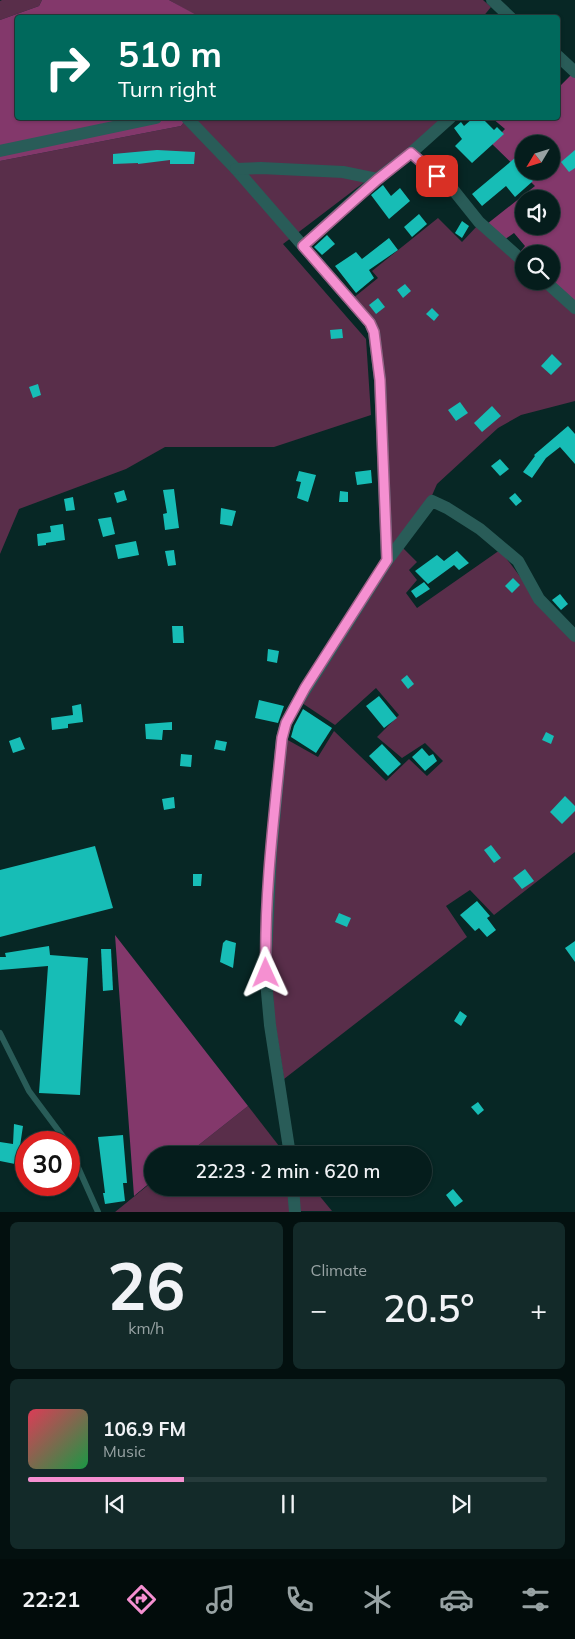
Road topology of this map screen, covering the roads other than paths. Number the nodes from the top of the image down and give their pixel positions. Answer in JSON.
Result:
{"nodes":[{"id":1,"x":492,"y":0,"type":"edge"},
{"id":2,"x":508,"y":15,"type":"edge"},
{"id":3,"x":560,"y":58,"type":"edge"},
{"id":4,"x":575,"y":72,"type":"edge"},
{"id":5,"x":147,"y":120,"type":"edge"},
{"id":6,"x":189,"y":120,"type":"edge"},
{"id":7,"x":448,"y":120,"type":"edge"},
{"id":8,"x":0,"y":151,"type":"edge"},
{"id":9,"x":411,"y":153,"type":"junction"},
{"id":10,"x":236,"y":169,"type":"junction"},
{"id":11,"x":377,"y":180,"type":"junction"},
{"id":12,"x":303,"y":246,"type":"junction"},
{"id":13,"x":515,"y":254,"type":"edge"},
{"id":14,"x":555,"y":290,"type":"edge"},
{"id":15,"x":575,"y":308,"type":"edge"},
{"id":16,"x":387,"y":560,"type":"junction"},
{"id":17,"x":575,"y":636,"type":"edge"},
{"id":18,"x":0,"y":1033,"type":"edge"},
{"id":19,"x":58,"y":1131,"type":"edge"},
{"id":20,"x":289,"y":1146,"type":"edge"},
{"id":21,"x":80,"y":1172,"type":"edge"},
{"id":22,"x":294,"y":1196,"type":"edge"},
{"id":23,"x":98,"y":1212,"type":"edge"},
{"id":24,"x":295,"y":1212,"type":"edge"}],
"edges":[{"from":1,"to":2,"type":"street"},
{"from":3,"to":4,"type":"street"},
{"from":5,"to":8,"type":"street"},
{"from":6,"to":10,"type":"street"},
{"from":7,"to":9,"type":"street"},
{"from":9,"to":11,"type":"street"},
{"from":9,"to":13,"type":"street"},
{"from":10,"to":11,"type":"street"},
{"from":10,"to":12,"type":"street"},
{"from":11,"to":12,"type":"street"},
{"from":12,"to":16,"type":"street"},
{"from":14,"to":15,"type":"street"},
{"from":16,"to":17,"type":"street"},
{"from":16,"to":20,"type":"street"},
{"from":18,"to":19,"type":"lane"},
{"from":21,"to":23,"type":"lane"},
{"from":22,"to":24,"type":"street"}]}
